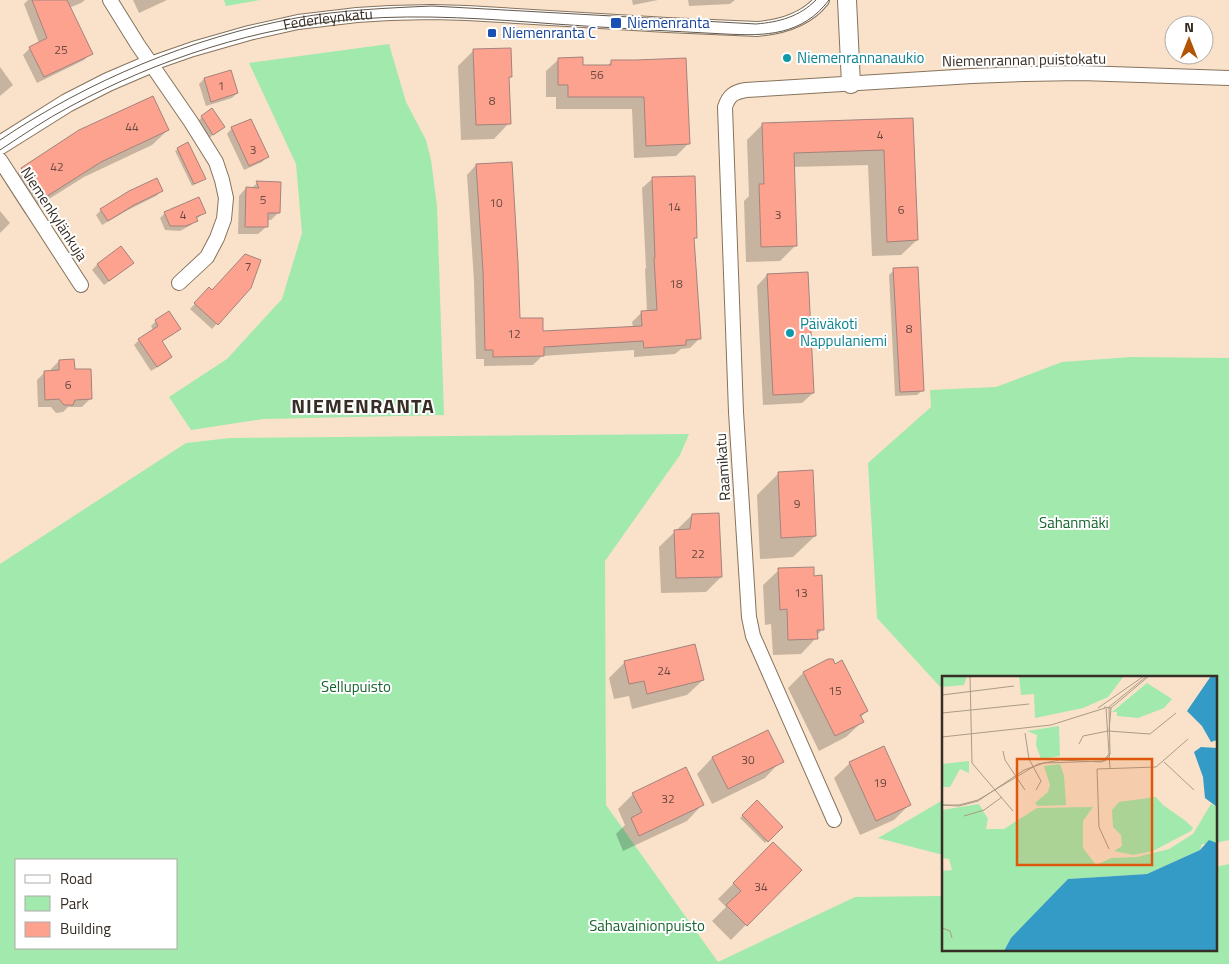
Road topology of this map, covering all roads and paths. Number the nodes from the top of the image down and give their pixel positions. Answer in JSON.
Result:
{"nodes":[{"id":1,"x":110,"y":0,"type":"edge"},
{"id":2,"x":822,"y":0,"type":"edge"},
{"id":3,"x":847,"y":0,"type":"edge"},
{"id":4,"x":150,"y":64,"type":"junction"},
{"id":5,"x":1229,"y":78,"type":"edge"},
{"id":6,"x":850,"y":84,"type":"junction"},
{"id":7,"x":731,"y":95,"type":"joint"},
{"id":8,"x":0,"y":145,"type":"edge"},
{"id":9,"x":0,"y":160,"type":"edge"},
{"id":10,"x":179,"y":283,"type":"dead end"},
{"id":11,"x":81,"y":284,"type":"dead end"},
{"id":12,"x":834,"y":820,"type":"dead end"}],
"edges":[{"from":1,"to":4,"type":"street"},
{"from":2,"to":4,"type":"street","name":"Federleynkatu"},
{"from":3,"to":6,"type":"street"},
{"from":4,"to":8,"type":"street","name":"Federleynkatu"},
{"from":4,"to":10,"type":"street"},
{"from":5,"to":6,"type":"street","name":"Niemenrannan puistokatu"},
{"from":6,"to":7,"type":"street","name":"Niemenrannan puistokatu"},
{"from":7,"to":12,"type":"street","name":"Raamikatu"},
{"from":9,"to":11,"type":"street","name":"Niemenkylänkuja"}]}
